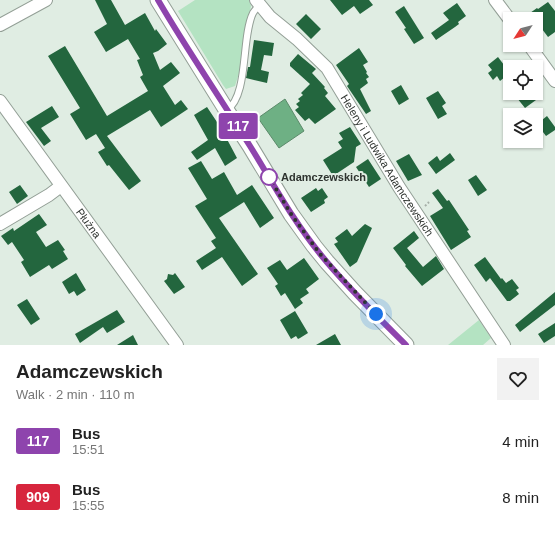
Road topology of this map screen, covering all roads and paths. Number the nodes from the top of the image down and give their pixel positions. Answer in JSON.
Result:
{"nodes":[{"id":1,"x":46,"y":0,"type":"edge"},
{"id":2,"x":158,"y":0,"type":"edge"},
{"id":3,"x":495,"y":0,"type":"edge"},
{"id":4,"x":257,"y":3,"type":"edge"},
{"id":5,"x":504,"y":12,"type":"edge"},
{"id":6,"x":0,"y":25,"type":"edge"},
{"id":7,"x":533,"y":52,"type":"edge"},
{"id":8,"x":555,"y":81,"type":"edge"},
{"id":9,"x":0,"y":101,"type":"edge"},
{"id":10,"x":227,"y":111,"type":"junction"},
{"id":11,"x":61,"y":186,"type":"junction"},
{"id":12,"x":0,"y":224,"type":"edge"},
{"id":13,"x":177,"y":345,"type":"edge"},
{"id":14,"x":406,"y":345,"type":"edge"},
{"id":15,"x":504,"y":345,"type":"edge"}],
"edges":[{"from":1,"to":6,"type":"street"},
{"from":2,"to":10,"type":"street"},
{"from":3,"to":5,"type":"street"},
{"from":4,"to":10,"type":"lane"},
{"from":4,"to":15,"type":"street","name":"Heleny i Ludwika Adamczewskich"},
{"from":7,"to":8,"type":"street"},
{"from":9,"to":11,"type":"street","name":"Płużna"},
{"from":10,"to":14,"type":"street"},
{"from":11,"to":12,"type":"street"},
{"from":11,"to":13,"type":"street","name":"Płużna"}]}
